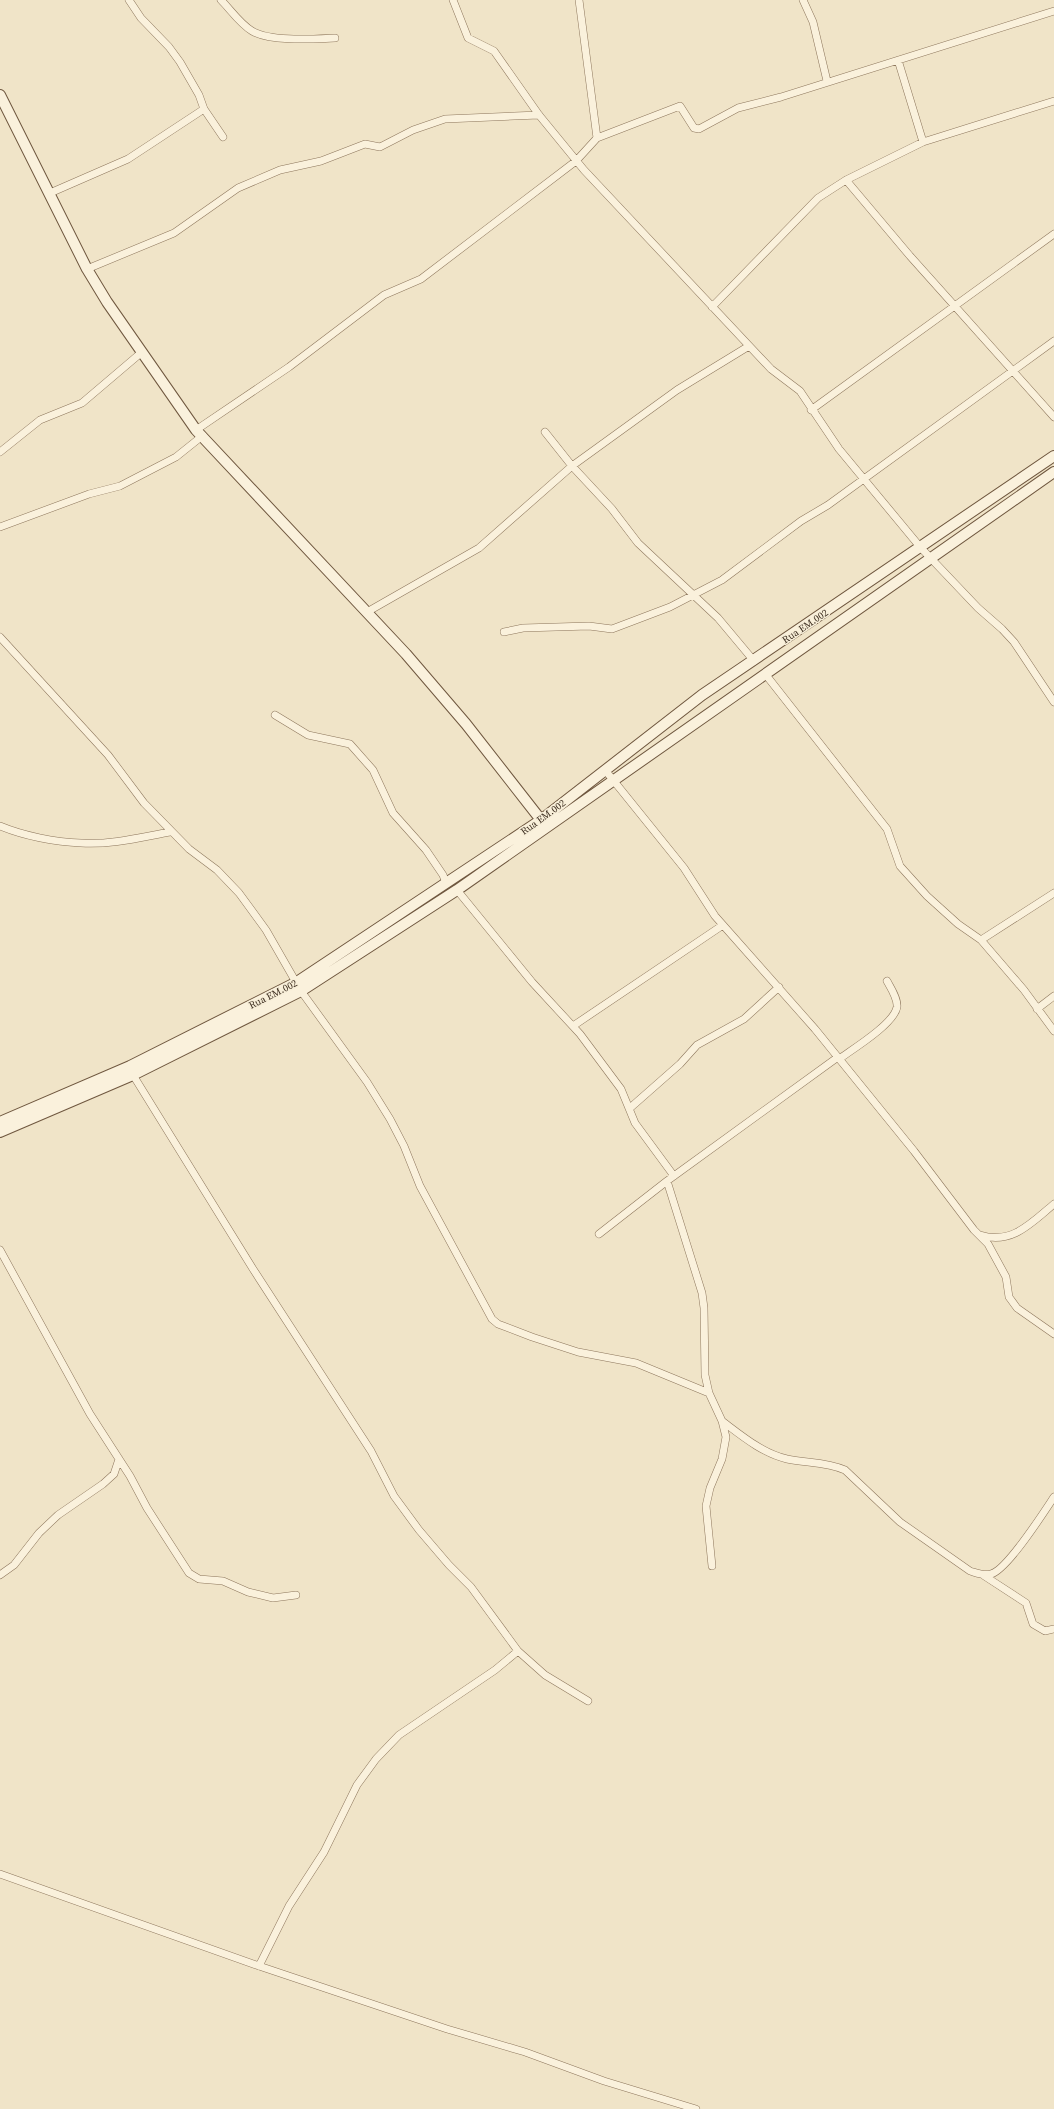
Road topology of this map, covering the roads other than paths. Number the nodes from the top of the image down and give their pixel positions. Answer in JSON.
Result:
{"nodes":[{"id":1,"x":129,"y":0,"type":"edge"},
{"id":2,"x":221,"y":0,"type":"edge"},
{"id":3,"x":454,"y":0,"type":"edge"},
{"id":4,"x":579,"y":0,"type":"edge"},
{"id":5,"x":803,"y":0,"type":"edge"},
{"id":6,"x":1054,"y":11,"type":"edge"},
{"id":7,"x":335,"y":38,"type":"dead end"},
{"id":8,"x":898,"y":60,"type":"junction"},
{"id":9,"x":827,"y":81,"type":"junction"},
{"id":10,"x":0,"y":95,"type":"edge"},
{"id":11,"x":1054,"y":101,"type":"edge"},
{"id":12,"x":204,"y":109,"type":"junction"},
{"id":13,"x":539,"y":115,"type":"junction"},
{"id":14,"x":223,"y":137,"type":"dead end"},
{"id":15,"x":597,"y":138,"type":"junction"},
{"id":16,"x":923,"y":142,"type":"junction"},
{"id":17,"x":576,"y":161,"type":"junction"},
{"id":18,"x":846,"y":180,"type":"junction"},
{"id":19,"x":50,"y":193,"type":"junction"},
{"id":20,"x":1054,"y":234,"type":"edge"},
{"id":21,"x":87,"y":268,"type":"junction"},
{"id":22,"x":955,"y":306,"type":"junction"},
{"id":23,"x":712,"y":307,"type":"junction"},
{"id":24,"x":1054,"y":341,"type":"edge"},
{"id":25,"x":749,"y":346,"type":"junction"},
{"id":26,"x":142,"y":352,"type":"junction"},
{"id":27,"x":1013,"y":371,"type":"junction"},
{"id":28,"x":811,"y":410,"type":"junction"},
{"id":29,"x":1054,"y":417,"type":"edge"},
{"id":30,"x":545,"y":432,"type":"dead end"},
{"id":31,"x":198,"y":433,"type":"junction"},
{"id":32,"x":0,"y":452,"type":"edge"},
{"id":33,"x":1054,"y":456,"type":"edge"},
{"id":34,"x":572,"y":466,"type":"junction"},
{"id":35,"x":1054,"y":472,"type":"edge"},
{"id":36,"x":864,"y":479,"type":"junction"},
{"id":37,"x":0,"y":527,"type":"edge"},
{"id":38,"x":921,"y":548,"type":"junction"},
{"id":39,"x":931,"y":558,"type":"junction"},
{"id":40,"x":693,"y":595,"type":"junction"},
{"id":41,"x":366,"y":612,"type":"junction"},
{"id":42,"x":504,"y":632,"type":"dead end"},
{"id":43,"x":0,"y":637,"type":"edge"},
{"id":44,"x":754,"y":661,"type":"junction"},
{"id":45,"x":766,"y":675,"type":"junction"},
{"id":46,"x":1054,"y":702,"type":"edge"},
{"id":47,"x":275,"y":715,"type":"dead end"},
{"id":48,"x":605,"y":770,"type":"junction"},
{"id":49,"x":613,"y":781,"type":"junction"},
{"id":50,"x":541,"y":820,"type":"junction"},
{"id":51,"x":0,"y":826,"type":"edge"},
{"id":52,"x":170,"y":832,"type":"junction"},
{"id":53,"x":446,"y":884,"type":"junction"},
{"id":54,"x":458,"y":890,"type":"junction"},
{"id":55,"x":1054,"y":893,"type":"edge"},
{"id":56,"x":723,"y":925,"type":"junction"},
{"id":57,"x":981,"y":940,"type":"junction"},
{"id":58,"x":887,"y":981,"type":"dead end"},
{"id":59,"x":299,"y":986,"type":"junction"},
{"id":60,"x":778,"y":987,"type":"junction"},
{"id":61,"x":1054,"y":996,"type":"edge"},
{"id":62,"x":1037,"y":1009,"type":"junction"},
{"id":63,"x":573,"y":1026,"type":"junction"},
{"id":64,"x":1054,"y":1031,"type":"edge"},
{"id":65,"x":838,"y":1058,"type":"junction"},
{"id":66,"x":133,"y":1075,"type":"junction"},
{"id":67,"x":630,"y":1108,"type":"junction"},
{"id":68,"x":0,"y":1122,"type":"edge"},
{"id":69,"x":0,"y":1132,"type":"edge"},
{"id":70,"x":670,"y":1179,"type":"junction"},
{"id":71,"x":1054,"y":1204,"type":"edge"},
{"id":72,"x":599,"y":1234,"type":"dead end"},
{"id":73,"x":979,"y":1235,"type":"junction"},
{"id":74,"x":0,"y":1250,"type":"edge"},
{"id":75,"x":1054,"y":1334,"type":"edge"},
{"id":76,"x":709,"y":1392,"type":"junction"},
{"id":77,"x":722,"y":1421,"type":"junction"},
{"id":78,"x":119,"y":1459,"type":"junction"},
{"id":79,"x":1054,"y":1497,"type":"edge"},
{"id":80,"x":712,"y":1566,"type":"dead end"},
{"id":81,"x":0,"y":1575,"type":"edge"},
{"id":82,"x":983,"y":1575,"type":"junction"},
{"id":83,"x":296,"y":1595,"type":"dead end"},
{"id":84,"x":1054,"y":1629,"type":"edge"},
{"id":85,"x":518,"y":1651,"type":"junction"},
{"id":86,"x":588,"y":1701,"type":"dead end"},
{"id":87,"x":0,"y":1874,"type":"edge"},
{"id":88,"x":259,"y":1966,"type":"junction"},
{"id":89,"x":696,"y":2109,"type":"edge"}],
"edges":[{"from":1,"to":12,"type":"street"},
{"from":2,"to":7,"type":"street"},
{"from":3,"to":13,"type":"street"},
{"from":4,"to":15,"type":"street"},
{"from":5,"to":9,"type":"street"},
{"from":6,"to":8,"type":"street"},
{"from":8,"to":9,"type":"street"},
{"from":8,"to":16,"type":"street"},
{"from":9,"to":15,"type":"street"},
{"from":10,"to":19,"type":"street"},
{"from":11,"to":16,"type":"street"},
{"from":12,"to":14,"type":"street"},
{"from":12,"to":19,"type":"street"},
{"from":13,"to":17,"type":"street"},
{"from":13,"to":21,"type":"street"},
{"from":15,"to":17,"type":"street"},
{"from":16,"to":18,"type":"street"},
{"from":17,"to":23,"type":"street"},
{"from":17,"to":31,"type":"street"},
{"from":18,"to":22,"type":"street"},
{"from":18,"to":23,"type":"street"},
{"from":19,"to":21,"type":"street"},
{"from":20,"to":22,"type":"street"},
{"from":21,"to":26,"type":"street"},
{"from":22,"to":27,"type":"street"},
{"from":22,"to":28,"type":"street"},
{"from":23,"to":25,"type":"street"},
{"from":24,"to":27,"type":"street"},
{"from":25,"to":28,"type":"street"},
{"from":25,"to":34,"type":"street"},
{"from":26,"to":31,"type":"street"},
{"from":26,"to":32,"type":"street"},
{"from":27,"to":29,"type":"street"},
{"from":27,"to":36,"type":"street"},
{"from":28,"to":36,"type":"street"},
{"from":30,"to":34,"type":"street"},
{"from":31,"to":37,"type":"street"},
{"from":31,"to":41,"type":"street"},
{"from":33,"to":38,"type":"street","name":"Rua EM.002"},
{"from":34,"to":40,"type":"street"},
{"from":34,"to":41,"type":"street"},
{"from":35,"to":39,"type":"street","name":"Rua EM.002"},
{"from":36,"to":38,"type":"street"},
{"from":36,"to":40,"type":"street"},
{"from":38,"to":39,"type":"street"},
{"from":38,"to":44,"type":"street","name":"Rua EM.002"},
{"from":39,"to":45,"type":"street","name":"Rua EM.002"},
{"from":39,"to":46,"type":"street"},
{"from":40,"to":42,"type":"street"},
{"from":40,"to":44,"type":"street"},
{"from":41,"to":50,"type":"street"},
{"from":43,"to":52,"type":"street"},
{"from":44,"to":48,"type":"street","name":"Rua EM.002"},
{"from":45,"to":49,"type":"street","name":"Rua EM.002"},
{"from":45,"to":57,"type":"street"},
{"from":47,"to":53,"type":"street"},
{"from":48,"to":49,"type":"street"},
{"from":48,"to":50,"type":"street","name":"Rua EM.002"},
{"from":49,"to":54,"type":"street","name":"Rua EM.002"},
{"from":49,"to":56,"type":"street"},
{"from":50,"to":53,"type":"street","name":"Rua EM.002"},
{"from":51,"to":52,"type":"street"},
{"from":52,"to":59,"type":"street"},
{"from":53,"to":59,"type":"street","name":"Rua EM.002"},
{"from":54,"to":59,"type":"street","name":"Rua EM.002"},
{"from":54,"to":63,"type":"street"},
{"from":55,"to":57,"type":"street"},
{"from":56,"to":60,"type":"street"},
{"from":56,"to":63,"type":"street"},
{"from":57,"to":62,"type":"street"},
{"from":58,"to":65,"type":"street"},
{"from":59,"to":66,"type":"street","name":"Rua EM.002"},
{"from":59,"to":68,"type":"street","name":"Rua EM.002"},
{"from":59,"to":76,"type":"street"},
{"from":60,"to":65,"type":"street"},
{"from":60,"to":67,"type":"street"},
{"from":61,"to":62,"type":"street"},
{"from":62,"to":64,"type":"street"},
{"from":63,"to":67,"type":"street"},
{"from":65,"to":70,"type":"street"},
{"from":65,"to":73,"type":"street"},
{"from":66,"to":69,"type":"street","name":"Rua EM.002"},
{"from":66,"to":85,"type":"street"},
{"from":67,"to":70,"type":"street"},
{"from":70,"to":72,"type":"street"},
{"from":70,"to":76,"type":"street"},
{"from":71,"to":73,"type":"street"},
{"from":73,"to":75,"type":"street"},
{"from":74,"to":78,"type":"street"},
{"from":76,"to":77,"type":"street"},
{"from":77,"to":80,"type":"street"},
{"from":77,"to":82,"type":"street"},
{"from":78,"to":81,"type":"street"},
{"from":78,"to":83,"type":"street"},
{"from":79,"to":82,"type":"street"},
{"from":82,"to":84,"type":"street"},
{"from":85,"to":86,"type":"street"},
{"from":85,"to":88,"type":"street"},
{"from":87,"to":88,"type":"street"},
{"from":88,"to":89,"type":"street"}]}
